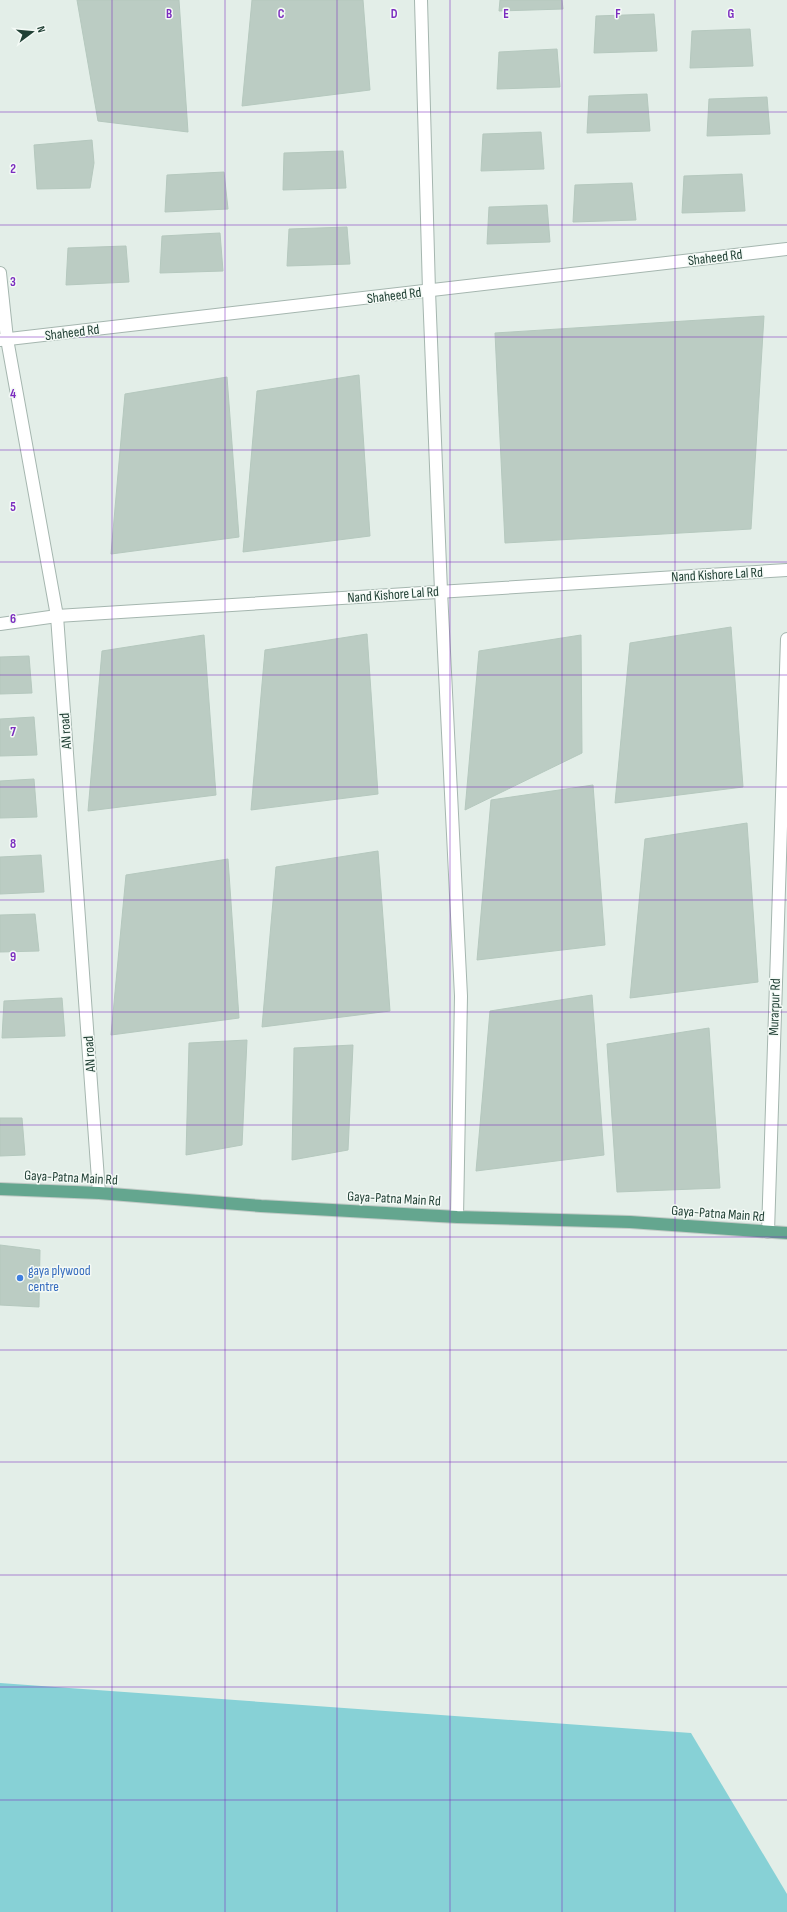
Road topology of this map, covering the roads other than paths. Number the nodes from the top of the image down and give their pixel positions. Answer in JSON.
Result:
{"nodes":[{"id":1,"x":421,"y":0,"type":"edge"},
{"id":2,"x":787,"y":249,"type":"edge"},
{"id":3,"x":0,"y":273,"type":"edge"},
{"id":4,"x":429,"y":291,"type":"junction"},
{"id":5,"x":3,"y":340,"type":"edge"},
{"id":6,"x":787,"y":570,"type":"edge"},
{"id":7,"x":441,"y":591,"type":"junction"},
{"id":8,"x":57,"y":616,"type":"junction"},
{"id":9,"x":0,"y":624,"type":"edge"},
{"id":10,"x":787,"y":639,"type":"edge"},
{"id":11,"x":0,"y":1189,"type":"edge"},
{"id":12,"x":99,"y":1193,"type":"junction"},
{"id":13,"x":457,"y":1217,"type":"junction"},
{"id":14,"x":768,"y":1232,"type":"junction"},
{"id":15,"x":787,"y":1233,"type":"edge"}],
"edges":[{"from":1,"to":4,"type":"street"},
{"from":2,"to":4,"type":"street","name":"Shaheed Rd"},
{"from":3,"to":5,"type":"street","name":"AN road"},
{"from":4,"to":5,"type":"street","name":"Shaheed Rd"},
{"from":4,"to":7,"type":"street"},
{"from":5,"to":8,"type":"street","name":"AN road"},
{"from":6,"to":7,"type":"street","name":"Nand Kishore Lal Rd"},
{"from":7,"to":8,"type":"street","name":"Nand Kishore Lal Rd"},
{"from":7,"to":13,"type":"street"},
{"from":8,"to":9,"type":"street","name":"Nand Kishore Lal Rd"},
{"from":8,"to":12,"type":"street","name":"AN road"},
{"from":10,"to":14,"type":"street","name":"Murarpur Rd"},
{"from":11,"to":12,"type":"main road","name":"Gaya-Patna Main Rd"},
{"from":12,"to":13,"type":"main road","name":"Gaya-Patna Main Rd"},
{"from":13,"to":14,"type":"main road","name":"Gaya-Patna Main Rd"},
{"from":14,"to":15,"type":"main road","name":"Gaya-Patna Main Rd"}]}
